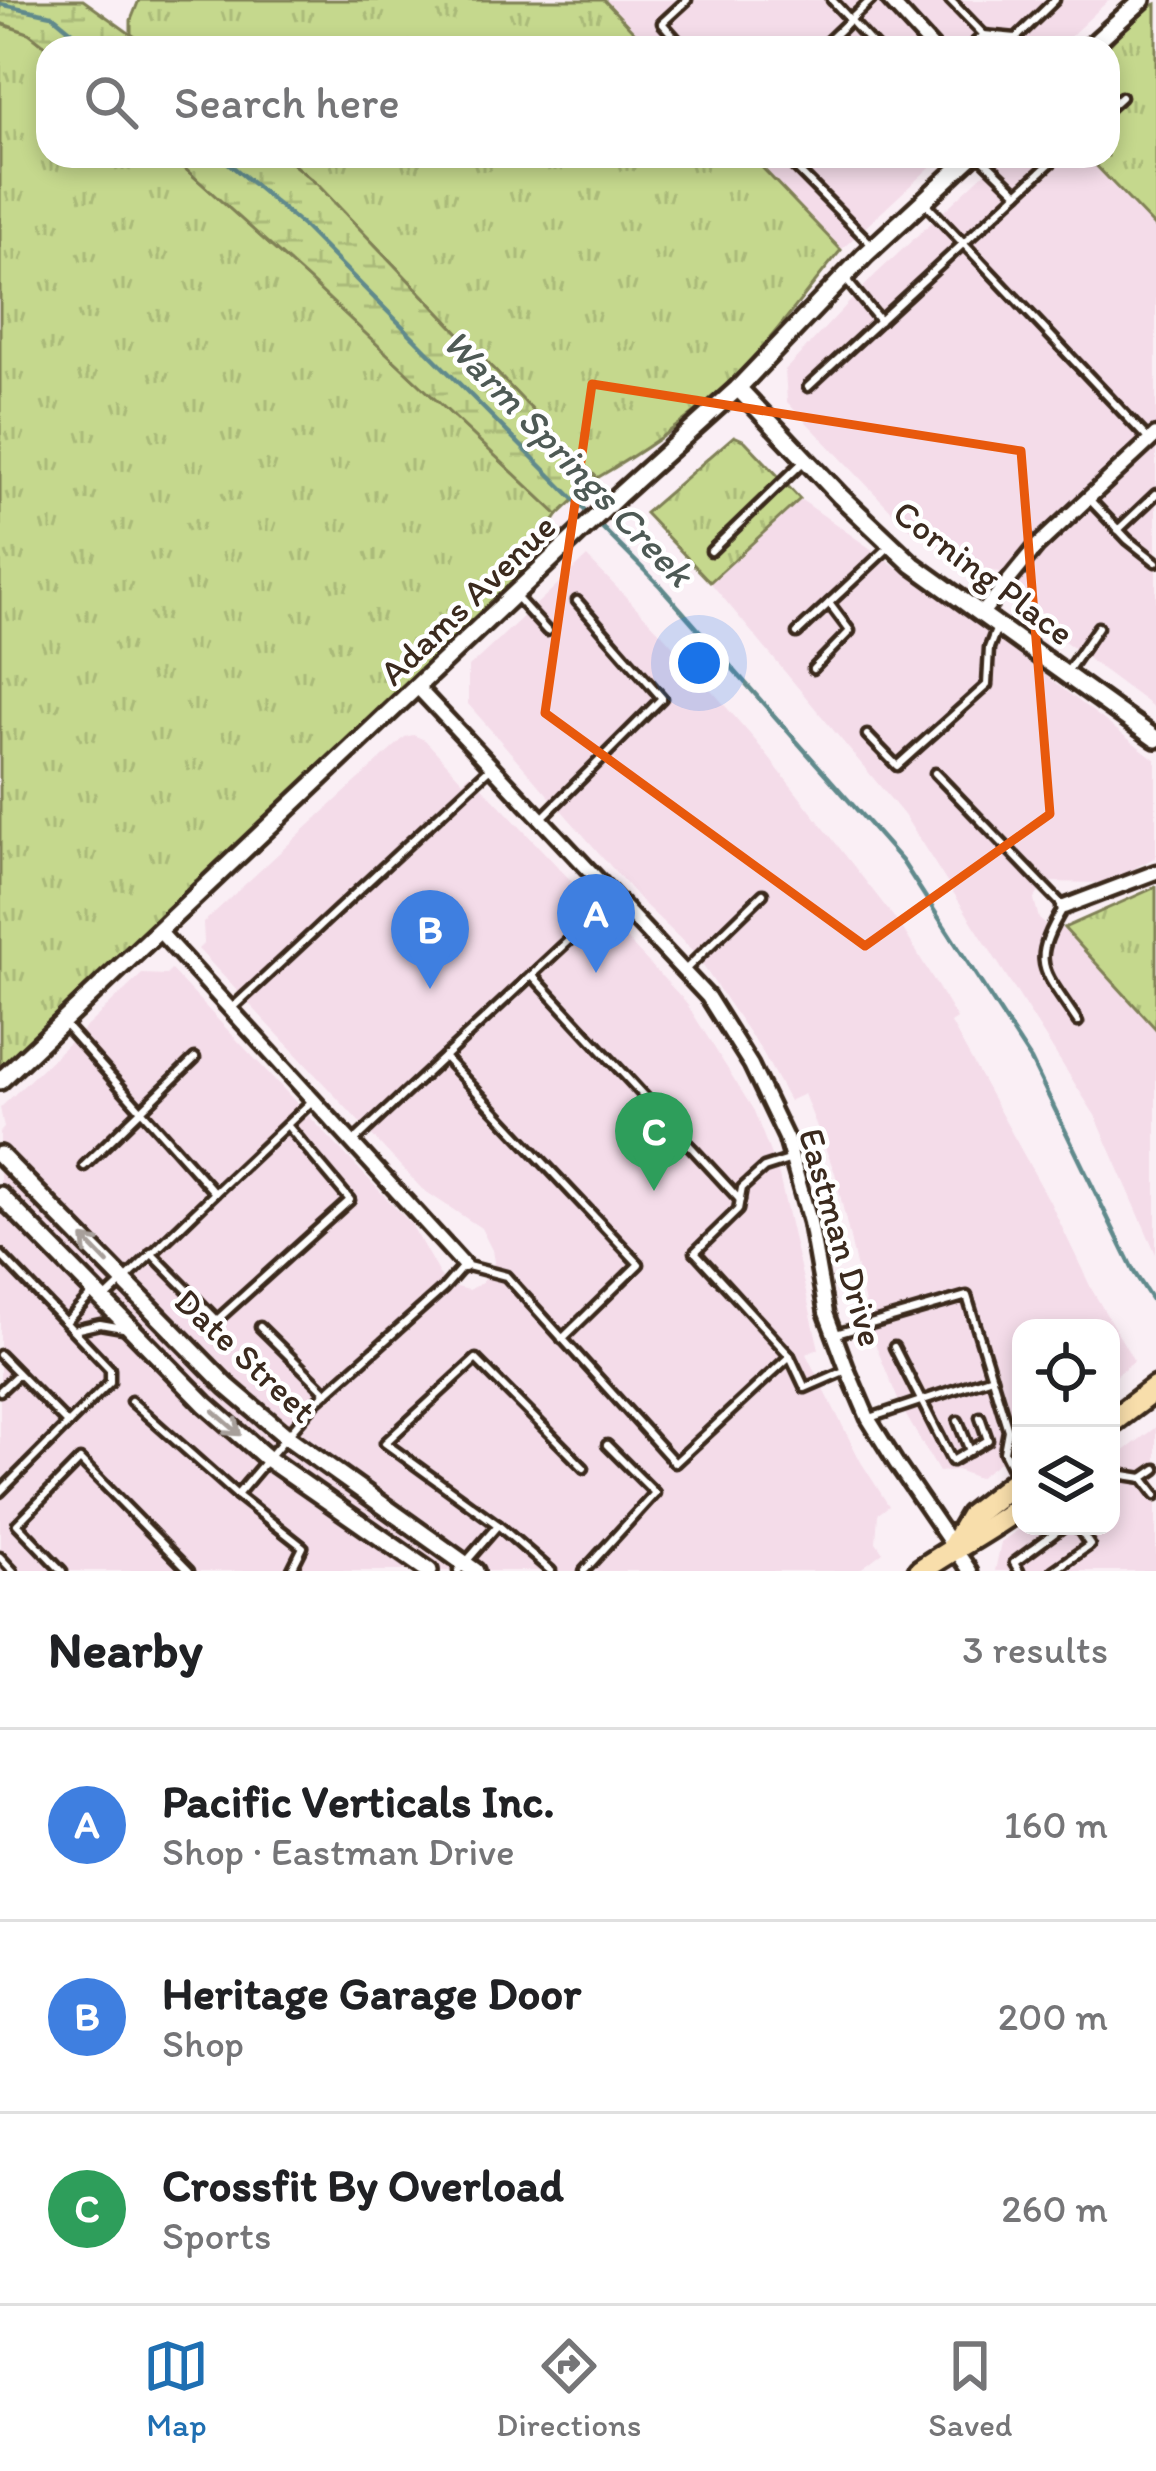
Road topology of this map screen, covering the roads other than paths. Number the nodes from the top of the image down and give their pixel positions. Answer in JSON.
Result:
{"nodes":[{"id":1,"x":686,"y":0,"type":"edge"},
{"id":2,"x":832,"y":0,"type":"edge"},
{"id":3,"x":871,"y":0,"type":"edge"},
{"id":4,"x":889,"y":0,"type":"edge"},
{"id":5,"x":950,"y":0,"type":"edge"},
{"id":6,"x":1055,"y":0,"type":"edge"},
{"id":7,"x":1142,"y":0,"type":"edge"},
{"id":8,"x":850,"y":20,"type":"junction"},
{"id":9,"x":984,"y":35,"type":"joint"},
{"id":10,"x":673,"y":36,"type":"edge"},
{"id":11,"x":833,"y":36,"type":"edge"},
{"id":12,"x":865,"y":36,"type":"edge"},
{"id":13,"x":922,"y":36,"type":"edge"},
{"id":14,"x":995,"y":36,"type":"edge"},
{"id":15,"x":1018,"y":36,"type":"edge"},
{"id":16,"x":1102,"y":36,"type":"edge"},
{"id":17,"x":796,"y":168,"type":"edge"},
{"id":18,"x":962,"y":168,"type":"edge"},
{"id":19,"x":990,"y":168,"type":"edge"},
{"id":20,"x":1045,"y":168,"type":"edge"},
{"id":21,"x":1018,"y":193,"type":"junction"},
{"id":22,"x":923,"y":201,"type":"junction"},
{"id":23,"x":963,"y":244,"type":"junction"},
{"id":24,"x":873,"y":247,"type":"junction"},
{"id":25,"x":845,"y":278,"type":"junction"},
{"id":26,"x":880,"y":321,"type":"junction"},
{"id":27,"x":808,"y":387,"type":"dead end"},
{"id":28,"x":738,"y":388,"type":"junction"},
{"id":29,"x":1153,"y":438,"type":"edge"},
{"id":30,"x":805,"y":460,"type":"junction"},
{"id":31,"x":1156,"y":494,"type":"edge"},
{"id":32,"x":1087,"y":497,"type":"junction"},
{"id":33,"x":1118,"y":530,"type":"junction"},
{"id":34,"x":892,"y":545,"type":"junction"},
{"id":35,"x":710,"y":551,"type":"dead end"},
{"id":36,"x":1156,"y":562,"type":"edge"},
{"id":37,"x":515,"y":596,"type":"junction"},
{"id":38,"x":577,"y":601,"type":"dead end"},
{"id":39,"x":829,"y":603,"type":"junction"},
{"id":40,"x":983,"y":612,"type":"junction"},
{"id":41,"x":998,"y":623,"type":"junction"},
{"id":42,"x":1098,"y":627,"type":"dead end"},
{"id":43,"x":547,"y":631,"type":"dead end"},
{"id":44,"x":797,"y":633,"type":"dead end"},
{"id":45,"x":814,"y":668,"type":"dead end"},
{"id":46,"x":1067,"y":672,"type":"junction"},
{"id":47,"x":418,"y":688,"type":"junction"},
{"id":48,"x":867,"y":736,"type":"dead end"},
{"id":49,"x":1156,"y":739,"type":"edge"},
{"id":50,"x":490,"y":768,"type":"junction"},
{"id":51,"x":935,"y":773,"type":"dead end"},
{"id":52,"x":539,"y":820,"type":"junction"},
{"id":53,"x":1156,"y":872,"type":"edge"},
{"id":54,"x":763,"y":895,"type":"dead end"},
{"id":55,"x":614,"y":898,"type":"junction"},
{"id":56,"x":1064,"y":907,"type":"junction"},
{"id":57,"x":159,"y":931,"type":"junction"},
{"id":58,"x":683,"y":972,"type":"junction"},
{"id":59,"x":532,"y":975,"type":"junction"},
{"id":60,"x":231,"y":1009,"type":"junction"},
{"id":61,"x":62,"y":1022,"type":"junction"},
{"id":62,"x":1078,"y":1022,"type":"dead end"},
{"id":63,"x":444,"y":1057,"type":"junction"},
{"id":64,"x":196,"y":1058,"type":"dead end"},
{"id":65,"x":0,"y":1082,"type":"edge"},
{"id":66,"x":312,"y":1101,"type":"junction"},
{"id":67,"x":140,"y":1110,"type":"junction"},
{"id":68,"x":286,"y":1125,"type":"junction"},
{"id":69,"x":351,"y":1144,"type":"junction"},
{"id":70,"x":0,"y":1155,"type":"edge"},
{"id":71,"x":792,"y":1159,"type":"junction"},
{"id":72,"x":84,"y":1166,"type":"dead end"},
{"id":73,"x":214,"y":1192,"type":"junction"},
{"id":74,"x":0,"y":1195,"type":"edge"},
{"id":75,"x":740,"y":1200,"type":"junction"},
{"id":76,"x":151,"y":1253,"type":"junction"},
{"id":77,"x":0,"y":1254,"type":"edge"},
{"id":78,"x":464,"y":1265,"type":"junction"},
{"id":79,"x":123,"y":1280,"type":"junction"},
{"id":80,"x":99,"y":1296,"type":"junction"},
{"id":81,"x":66,"y":1322,"type":"junction"},
{"id":82,"x":260,"y":1327,"type":"dead end"},
{"id":83,"x":132,"y":1329,"type":"junction"},
{"id":84,"x":74,"y":1330,"type":"junction"},
{"id":85,"x":833,"y":1334,"type":"junction"},
{"id":86,"x":562,"y":1339,"type":"junction"},
{"id":87,"x":895,"y":1347,"type":"dead end"},
{"id":88,"x":0,"y":1355,"type":"edge"},
{"id":89,"x":790,"y":1355,"type":"junction"},
{"id":90,"x":847,"y":1369,"type":"junction"},
{"id":91,"x":18,"y":1374,"type":"junction"},
{"id":92,"x":992,"y":1377,"type":"junction"},
{"id":93,"x":968,"y":1384,"type":"junction"},
{"id":94,"x":1156,"y":1388,"type":"edge"},
{"id":95,"x":0,"y":1391,"type":"edge"},
{"id":96,"x":327,"y":1393,"type":"junction"},
{"id":97,"x":972,"y":1394,"type":"dead end"},
{"id":98,"x":131,"y":1401,"type":"dead end"},
{"id":99,"x":920,"y":1401,"type":"junction"},
{"id":100,"x":1120,"y":1415,"type":"edge"},
{"id":101,"x":980,"y":1417,"type":"dead end"},
{"id":102,"x":868,"y":1418,"type":"junction"},
{"id":103,"x":958,"y":1421,"type":"dead end"},
{"id":104,"x":68,"y":1424,"type":"junction"},
{"id":105,"x":286,"y":1437,"type":"junction"},
{"id":106,"x":607,"y":1444,"type":"dead end"},
{"id":107,"x":970,"y":1451,"type":"junction"},
{"id":108,"x":268,"y":1459,"type":"junction"},
{"id":109,"x":1012,"y":1466,"type":"edge"},
{"id":110,"x":584,"y":1468,"type":"dead end"},
{"id":111,"x":1156,"y":1469,"type":"edge"},
{"id":112,"x":1120,"y":1476,"type":"edge"},
{"id":113,"x":1144,"y":1478,"type":"junction"},
{"id":114,"x":1012,"y":1483,"type":"edge"},
{"id":115,"x":0,"y":1492,"type":"edge"},
{"id":116,"x":237,"y":1495,"type":"junction"},
{"id":117,"x":1156,"y":1495,"type":"edge"},
{"id":118,"x":1012,"y":1513,"type":"edge"},
{"id":119,"x":498,"y":1525,"type":"junction"},
{"id":120,"x":1052,"y":1535,"type":"edge"},
{"id":121,"x":1083,"y":1535,"type":"edge"},
{"id":122,"x":952,"y":1547,"type":"junction"},
{"id":123,"x":0,"y":1557,"type":"edge"},
{"id":124,"x":466,"y":1568,"type":"edge"},
{"id":125,"x":424,"y":1569,"type":"edge"},
{"id":126,"x":13,"y":1571,"type":"edge"},
{"id":127,"x":62,"y":1571,"type":"edge"},
{"id":128,"x":189,"y":1571,"type":"edge"},
{"id":129,"x":291,"y":1571,"type":"edge"},
{"id":130,"x":551,"y":1571,"type":"edge"},
{"id":131,"x":584,"y":1571,"type":"edge"},
{"id":132,"x":920,"y":1571,"type":"edge"},
{"id":133,"x":970,"y":1571,"type":"edge"},
{"id":134,"x":1019,"y":1571,"type":"edge"},
{"id":135,"x":1053,"y":1571,"type":"edge"}],
"edges":[{"from":1,"to":10,"type":"lane"},
{"from":2,"to":8,"type":"lane"},
{"from":3,"to":8,"type":"lane"},
{"from":4,"to":13,"type":"street"},
{"from":5,"to":9,"type":"lane"},
{"from":6,"to":15,"type":"lane"},
{"from":7,"to":16,"type":"street"},
{"from":8,"to":11,"type":"lane"},
{"from":8,"to":12,"type":"lane"},
{"from":9,"to":14,"type":"lane"},
{"from":17,"to":24,"type":"lane"},
{"from":18,"to":22,"type":"street","name":"Adams Avenue"},
{"from":19,"to":21,"type":"lane"},
{"from":20,"to":21,"type":"lane"},
{"from":21,"to":23,"type":"lane"},
{"from":22,"to":23,"type":"lane"},
{"from":22,"to":24,"type":"street","name":"Adams Avenue"},
{"from":23,"to":26,"type":"lane"},
{"from":23,"to":29,"type":"lane"},
{"from":24,"to":25,"type":"street","name":"Adams Avenue"},
{"from":25,"to":26,"type":"lane"},
{"from":25,"to":28,"type":"street","name":"Adams Avenue"},
{"from":26,"to":27,"type":"lane"},
{"from":28,"to":30,"type":"street","name":"Corning Place"},
{"from":28,"to":37,"type":"street","name":"Adams Avenue"},
{"from":29,"to":32,"type":"street"},
{"from":30,"to":34,"type":"street","name":"Corning Place"},
{"from":30,"to":35,"type":"lane"},
{"from":31,"to":33,"type":"lane"},
{"from":32,"to":33,"type":"lane"},
{"from":32,"to":40,"type":"street"},
{"from":33,"to":36,"type":"lane"},
{"from":34,"to":39,"type":"lane"},
{"from":34,"to":40,"type":"street","name":"Corning Place"},
{"from":37,"to":43,"type":"lane"},
{"from":37,"to":47,"type":"street","name":"Adams Avenue"},
{"from":38,"to":52,"type":"lane"},
{"from":39,"to":44,"type":"lane"},
{"from":39,"to":45,"type":"lane"},
{"from":40,"to":41,"type":"street","name":"Corning Place"},
{"from":41,"to":46,"type":"street","name":"Corning Place"},
{"from":41,"to":48,"type":"lane"},
{"from":42,"to":46,"type":"lane"},
{"from":46,"to":49,"type":"street","name":"Corning Place"},
{"from":47,"to":50,"type":"street","name":"Eastman Drive"},
{"from":47,"to":57,"type":"street","name":"Adams Avenue"},
{"from":50,"to":52,"type":"street","name":"Eastman Drive"},
{"from":50,"to":60,"type":"lane"},
{"from":51,"to":56,"type":"lane"},
{"from":52,"to":55,"type":"street","name":"Eastman Drive"},
{"from":53,"to":56,"type":"street"},
{"from":54,"to":58,"type":"lane"},
{"from":55,"to":58,"type":"street","name":"Eastman Drive"},
{"from":55,"to":59,"type":"lane"},
{"from":56,"to":62,"type":"lane"},
{"from":57,"to":60,"type":"street"},
{"from":57,"to":61,"type":"street","name":"Adams Avenue"},
{"from":58,"to":71,"type":"street","name":"Eastman Drive"},
{"from":59,"to":63,"type":"lane"},
{"from":59,"to":75,"type":"lane"},
{"from":60,"to":66,"type":"street"},
{"from":61,"to":65,"type":"street","name":"Adams Avenue"},
{"from":61,"to":67,"type":"lane"},
{"from":63,"to":69,"type":"lane"},
{"from":63,"to":86,"type":"lane"},
{"from":64,"to":67,"type":"lane"},
{"from":66,"to":68,"type":"lane"},
{"from":66,"to":69,"type":"street"},
{"from":67,"to":72,"type":"lane"},
{"from":67,"to":73,"type":"lane"},
{"from":68,"to":73,"type":"lane"},
{"from":68,"to":76,"type":"lane"},
{"from":69,"to":78,"type":"street"},
{"from":79,"to":70,"type":"street","name":"Date Street","one_way":true},
{"from":71,"to":75,"type":"lane"},
{"from":71,"to":85,"type":"street","name":"Eastman Drive"},
{"from":73,"to":76,"type":"lane"},
{"from":74,"to":80,"type":"street","name":"Date Street"},
{"from":75,"to":89,"type":"lane"},
{"from":76,"to":79,"type":"lane"},
{"from":77,"to":81,"type":"lane"},
{"from":78,"to":86,"type":"lane"},
{"from":78,"to":96,"type":"lane"},
{"from":79,"to":80,"type":"lane"},
{"from":79,"to":105,"type":"street","name":"Date Street"},
{"from":80,"to":81,"type":"lane"},
{"from":80,"to":83,"type":"street","name":"Date Street"},
{"from":81,"to":84,"type":"lane"},
{"from":82,"to":96,"type":"lane"},
{"from":83,"to":84,"type":"lane"},
{"from":83,"to":108,"type":"street","name":"Date Street","one_way":true},
{"from":84,"to":104,"type":"lane"},
{"from":85,"to":90,"type":"street","name":"Eastman Drive"},
{"from":85,"to":92,"type":"lane"},
{"from":86,"to":89,"type":"lane"},
{"from":87,"to":99,"type":"lane"},
{"from":88,"to":91,"type":"lane"},
{"from":89,"to":90,"type":"lane"},
{"from":90,"to":102,"type":"street","name":"Eastman Drive"},
{"from":91,"to":95,"type":"lane"},
{"from":91,"to":104,"type":"lane"},
{"from":92,"to":93,"type":"lane"},
{"from":92,"to":109,"type":"lane"},
{"from":93,"to":97,"type":"lane"},
{"from":93,"to":99,"type":"lane"},
{"from":94,"to":100,"type":"main road"},
{"from":96,"to":105,"type":"lane"},
{"from":98,"to":116,"type":"lane"},
{"from":99,"to":102,"type":"lane"},
{"from":99,"to":107,"type":"lane"},
{"from":101,"to":107,"type":"lane"},
{"from":102,"to":122,"type":"street","name":"Eastman Drive"},
{"from":103,"to":107,"type":"lane"},
{"from":104,"to":115,"type":"lane"},
{"from":105,"to":108,"type":"lane"},
{"from":105,"to":124,"type":"street","name":"Date Street"},
{"from":106,"to":131,"type":"lane"},
{"from":108,"to":116,"type":"lane"},
{"from":108,"to":125,"type":"street","name":"Date Street"},
{"from":110,"to":119,"type":"lane"},
{"from":111,"to":113,"type":"lane"},
{"from":112,"to":113,"type":"lane"},
{"from":113,"to":117,"type":"lane"},
{"from":114,"to":122,"type":"main road"},
{"from":116,"to":129,"type":"lane"},
{"from":118,"to":122,"type":"main road"},
{"from":119,"to":124,"type":"lane"},
{"from":119,"to":130,"type":"lane"},
{"from":120,"to":134,"type":"lane"},
{"from":121,"to":135,"type":"lane"},
{"from":122,"to":132,"type":"main road"},
{"from":122,"to":133,"type":"street","name":"Eastman Drive"},
{"from":123,"to":126,"type":"lane"},
{"from":127,"to":128,"type":"lane"}]}
